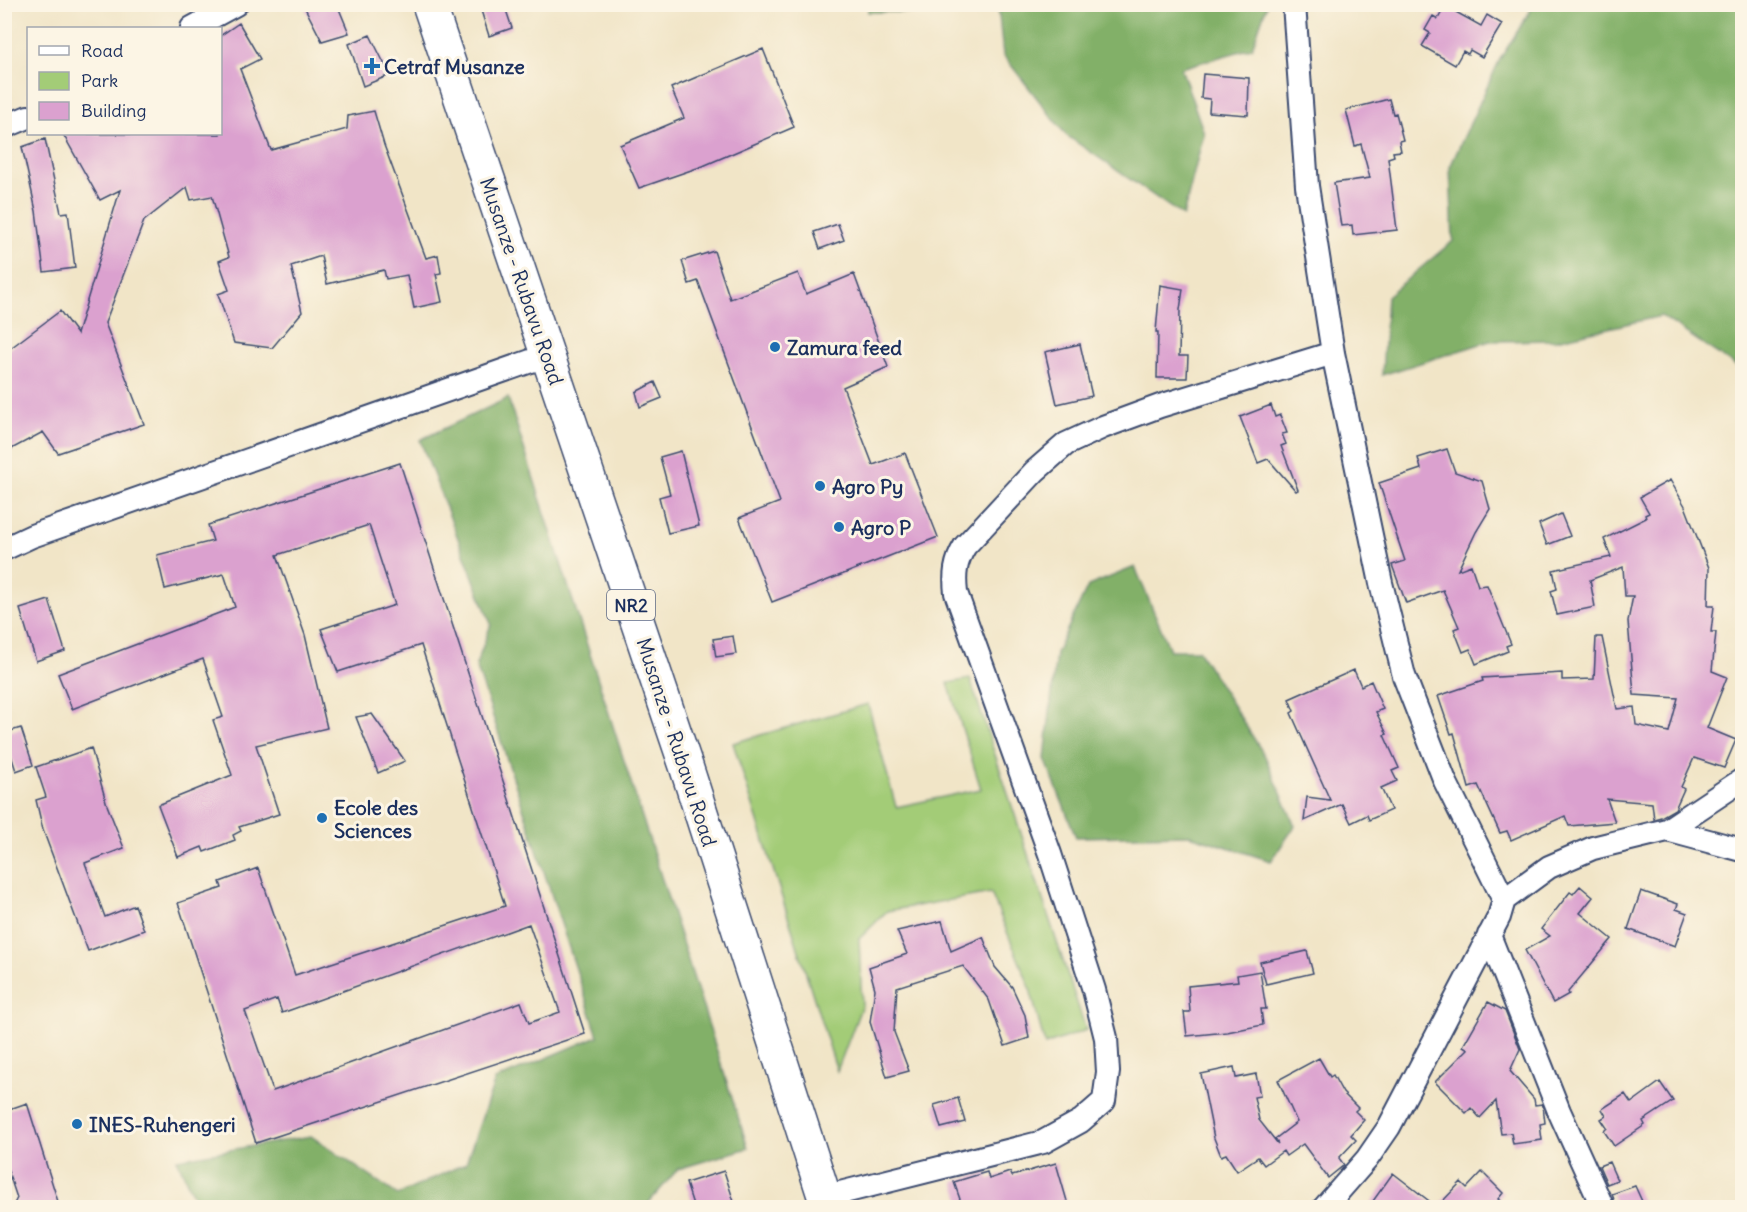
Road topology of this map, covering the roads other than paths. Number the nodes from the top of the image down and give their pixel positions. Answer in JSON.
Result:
{"nodes":[{"id":1,"x":236,"y":4,"type":"edge"},
{"id":2,"x":429,"y":4,"type":"edge"},
{"id":3,"x":1293,"y":4,"type":"edge"},
{"id":4,"x":194,"y":27,"type":"edge"},
{"id":5,"x":27,"y":117,"type":"edge"},
{"id":6,"x":4,"y":128,"type":"edge"},
{"id":7,"x":1333,"y":353,"type":"junction"},
{"id":8,"x":548,"y":355,"type":"junction"},
{"id":9,"x":4,"y":549,"type":"edge"},
{"id":10,"x":1743,"y":780,"type":"edge"},
{"id":11,"x":1667,"y":830,"type":"junction"},
{"id":12,"x":1743,"y":850,"type":"edge"},
{"id":13,"x":1504,"y":900,"type":"junction"},
{"id":14,"x":1489,"y":935,"type":"junction"},
{"id":15,"x":826,"y":1202,"type":"edge"},
{"id":16,"x":1324,"y":1208,"type":"edge"},
{"id":17,"x":1603,"y":1208,"type":"edge"}],
"edges":[{"from":1,"to":4,"type":"street"},
{"from":2,"to":8,"type":"highway","name":"Musanze - Rubavu Road","number":"NR2"},
{"from":3,"to":7,"type":"street"},
{"from":5,"to":6,"type":"street"},
{"from":7,"to":13,"type":"street"},
{"from":7,"to":15,"type":"street"},
{"from":8,"to":9,"type":"street"},
{"from":8,"to":15,"type":"highway","name":"Musanze - Rubavu Road","number":"NR2"},
{"from":10,"to":11,"type":"street"},
{"from":11,"to":12,"type":"street"},
{"from":11,"to":13,"type":"street"},
{"from":13,"to":14,"type":"street"},
{"from":14,"to":16,"type":"street"},
{"from":14,"to":17,"type":"street"}]}
